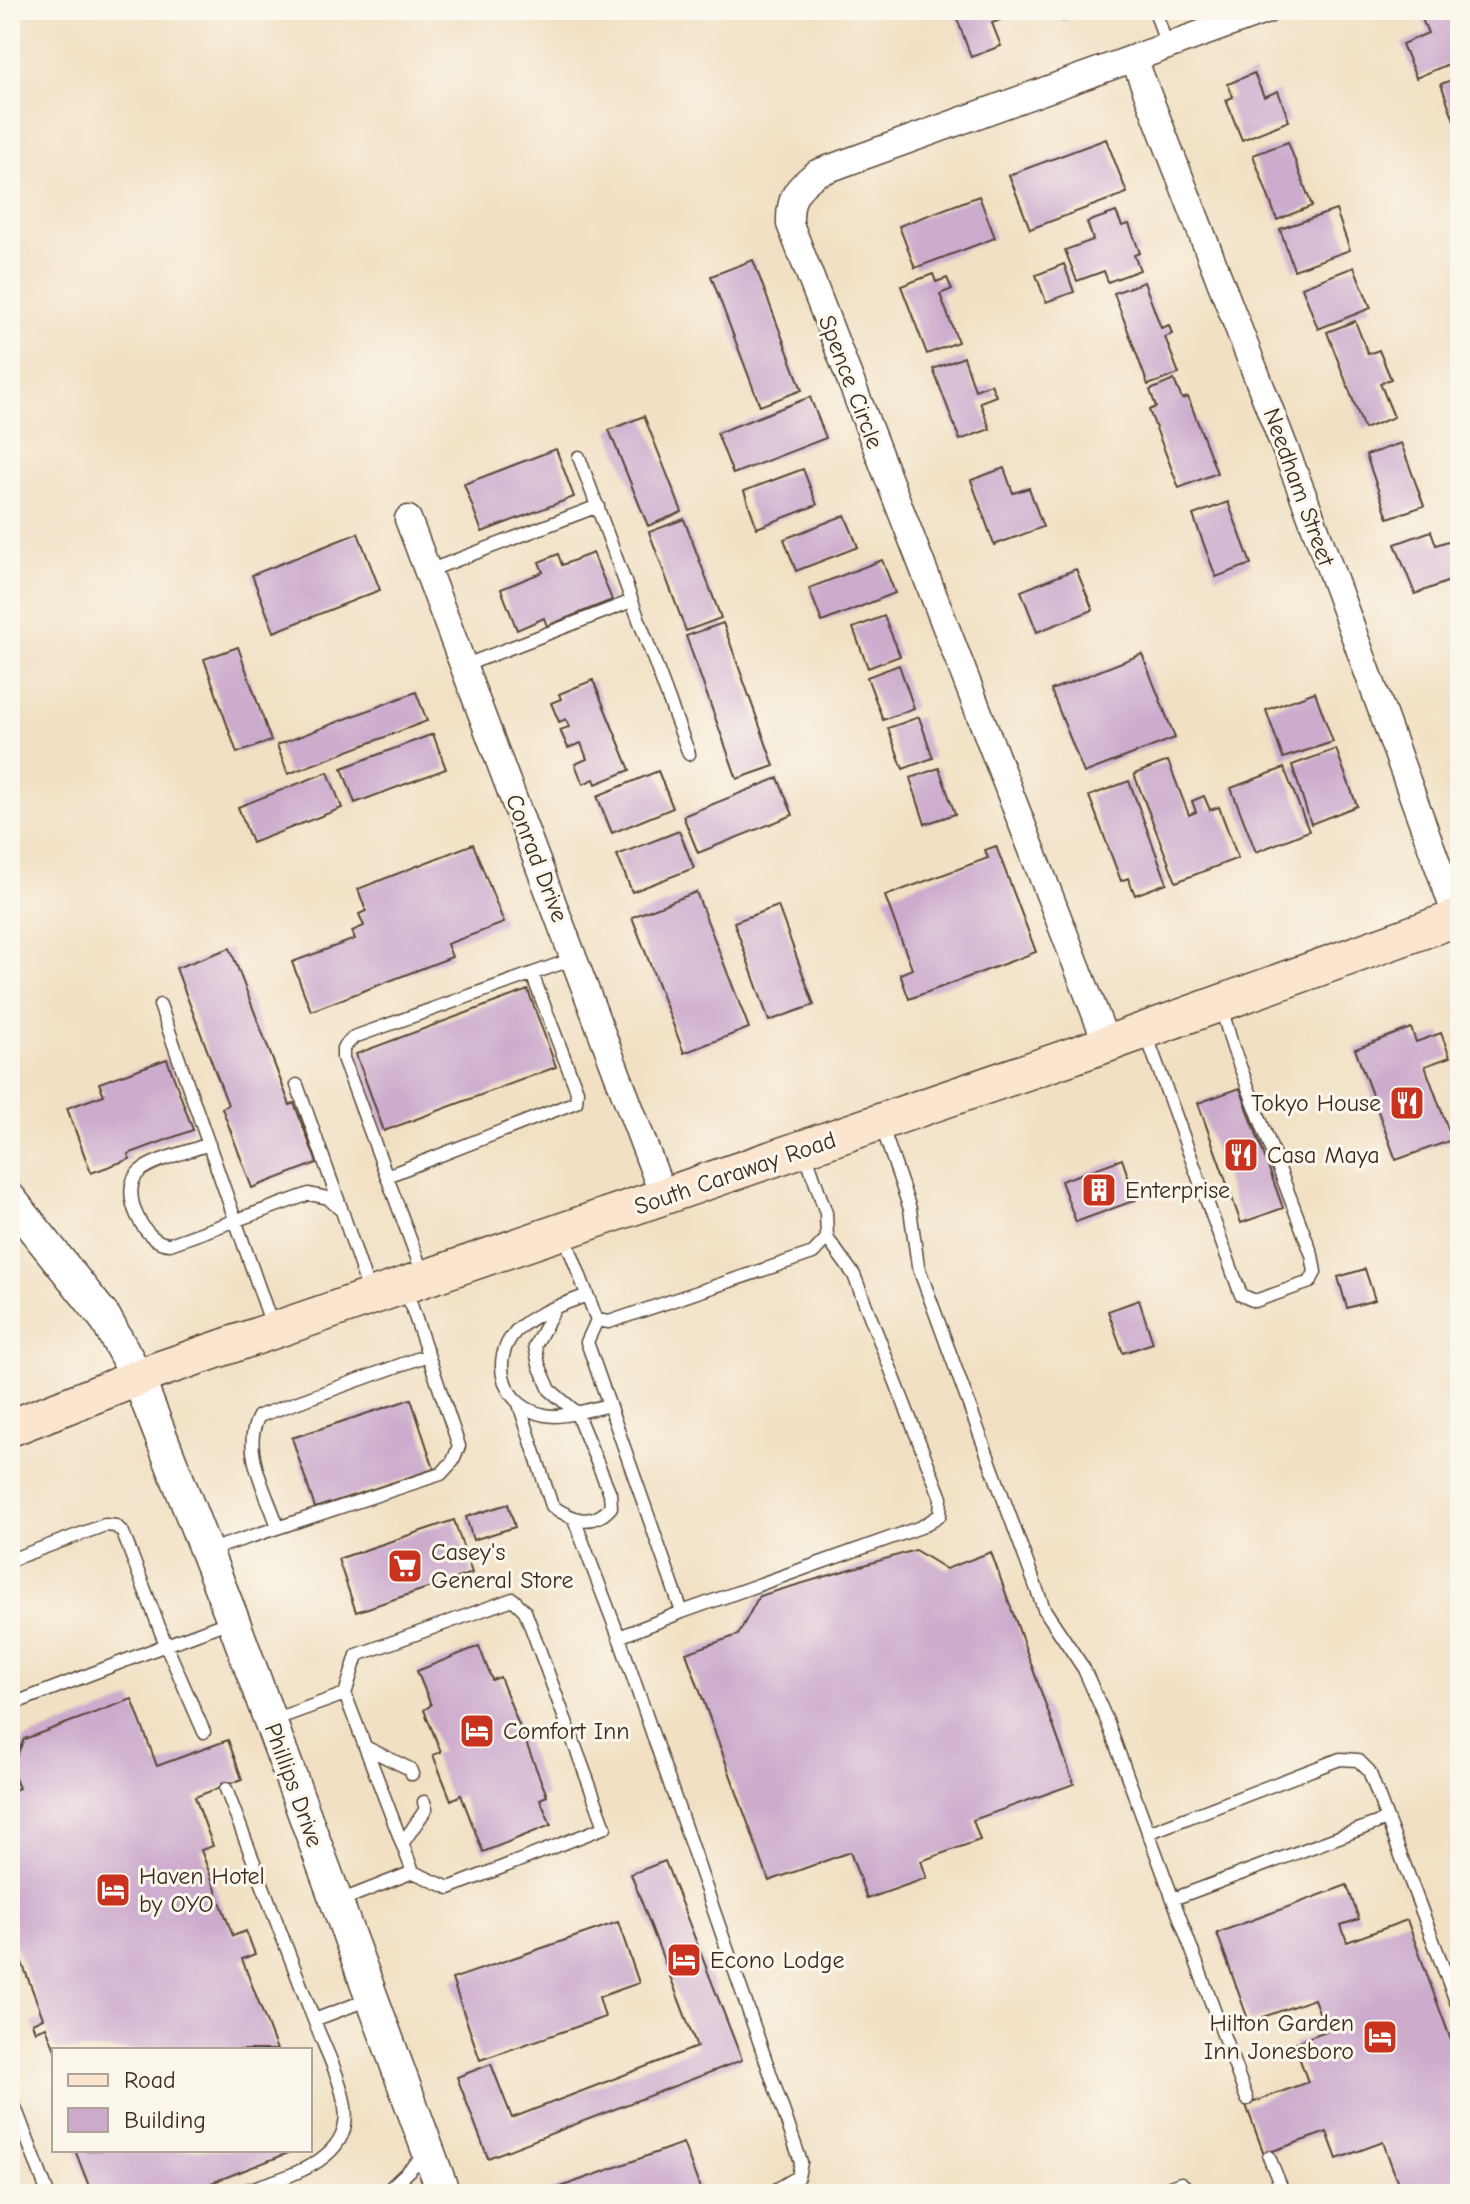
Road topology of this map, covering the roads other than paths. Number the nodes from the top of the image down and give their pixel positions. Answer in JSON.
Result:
{"nodes":[{"id":1,"x":1155,"y":10,"type":"edge"},
{"id":2,"x":1267,"y":10,"type":"edge"},
{"id":3,"x":1167,"y":47,"type":"junction"},
{"id":4,"x":1134,"y":59,"type":"junction"},
{"id":5,"x":579,"y":457,"type":"dead end"},
{"id":6,"x":598,"y":506,"type":"junction"},
{"id":7,"x":408,"y":519,"type":"dead end"},
{"id":8,"x":428,"y":571,"type":"junction"},
{"id":9,"x":632,"y":601,"type":"junction"},
{"id":10,"x":463,"y":666,"type":"junction"},
{"id":11,"x":689,"y":754,"type":"dead end"},
{"id":12,"x":1458,"y":917,"type":"edge"},
{"id":13,"x":576,"y":958,"type":"junction"},
{"id":14,"x":532,"y":974,"type":"junction"},
{"id":15,"x":1220,"y":1003,"type":"junction"},
{"id":16,"x":160,"y":1005,"type":"dead end"},
{"id":17,"x":1145,"y":1031,"type":"junction"},
{"id":18,"x":1107,"y":1044,"type":"junction"},
{"id":19,"x":297,"y":1085,"type":"dead end"},
{"id":20,"x":880,"y":1122,"type":"junction"},
{"id":21,"x":209,"y":1144,"type":"junction"},
{"id":22,"x":804,"y":1149,"type":"junction"},
{"id":23,"x":387,"y":1176,"type":"junction"},
{"id":24,"x":664,"y":1198,"type":"junction"},
{"id":25,"x":10,"y":1199,"type":"edge"},
{"id":26,"x":342,"y":1211,"type":"junction"},
{"id":27,"x":236,"y":1221,"type":"junction"},
{"id":28,"x":563,"y":1232,"type":"junction"},
{"id":29,"x":827,"y":1238,"type":"junction"},
{"id":30,"x":415,"y":1283,"type":"junction"},
{"id":31,"x":587,"y":1295,"type":"junction"},
{"id":32,"x":371,"y":1298,"type":"junction"},
{"id":33,"x":555,"y":1308,"type":"junction"},
{"id":34,"x":597,"y":1320,"type":"junction"},
{"id":35,"x":274,"y":1331,"type":"junction"},
{"id":36,"x":428,"y":1355,"type":"junction"},
{"id":37,"x":138,"y":1378,"type":"junction"},
{"id":38,"x":519,"y":1404,"type":"junction"},
{"id":39,"x":606,"y":1406,"type":"junction"},
{"id":40,"x":576,"y":1412,"type":"junction"},
{"id":41,"x":10,"y":1428,"type":"edge"},
{"id":42,"x":574,"y":1519,"type":"junction"},
{"id":43,"x":278,"y":1527,"type":"junction"},
{"id":44,"x":207,"y":1551,"type":"junction"},
{"id":45,"x":10,"y":1560,"type":"edge"},
{"id":46,"x":682,"y":1612,"type":"junction"},
{"id":47,"x":233,"y":1620,"type":"junction"},
{"id":48,"x":619,"y":1637,"type":"junction"},
{"id":49,"x":166,"y":1645,"type":"junction"},
{"id":50,"x":345,"y":1694,"type":"junction"},
{"id":51,"x":10,"y":1705,"type":"edge"},
{"id":52,"x":270,"y":1721,"type":"junction"},
{"id":53,"x":204,"y":1732,"type":"dead end"},
{"id":54,"x":365,"y":1747,"type":"junction"},
{"id":55,"x":412,"y":1774,"type":"dead end"},
{"id":56,"x":226,"y":1789,"type":"dead end"},
{"id":57,"x":424,"y":1802,"type":"dead end"},
{"id":58,"x":1387,"y":1819,"type":"junction"},
{"id":59,"x":1148,"y":1833,"type":"junction"},
{"id":60,"x":402,"y":1844,"type":"junction"},
{"id":61,"x":413,"y":1872,"type":"junction"},
{"id":62,"x":1173,"y":1899,"type":"junction"},
{"id":63,"x":337,"y":1902,"type":"junction"},
{"id":64,"x":372,"y":1998,"type":"junction"},
{"id":65,"x":1460,"y":2012,"type":"edge"},
{"id":66,"x":314,"y":2020,"type":"junction"},
{"id":67,"x":10,"y":2094,"type":"edge"},
{"id":68,"x":1247,"y":2099,"type":"dead end"},
{"id":69,"x":429,"y":2152,"type":"junction"},
{"id":70,"x":1269,"y":2157,"type":"dead end"},
{"id":71,"x":48,"y":2194,"type":"edge"},
{"id":72,"x":235,"y":2194,"type":"edge"},
{"id":73,"x":384,"y":2194,"type":"edge"},
{"id":74,"x":444,"y":2194,"type":"edge"},
{"id":75,"x":769,"y":2194,"type":"edge"},
{"id":76,"x":1151,"y":2194,"type":"edge"},
{"id":77,"x":1194,"y":2194,"type":"edge"},
{"id":78,"x":1284,"y":2194,"type":"edge"}],
"edges":[{"from":1,"to":3,"type":"lane"},
{"from":2,"to":3,"type":"street","name":"Spence Circle"},
{"from":3,"to":4,"type":"street","name":"Spence Circle"},
{"from":4,"to":12,"type":"street","name":"Needham Street"},
{"from":4,"to":18,"type":"street","name":"Spence Circle"},
{"from":5,"to":6,"type":"lane"},
{"from":6,"to":8,"type":"lane"},
{"from":6,"to":9,"type":"lane"},
{"from":7,"to":8,"type":"street","name":"Conrad Drive"},
{"from":8,"to":10,"type":"street","name":"Conrad Drive"},
{"from":9,"to":10,"type":"lane"},
{"from":9,"to":11,"type":"lane"},
{"from":10,"to":13,"type":"street","name":"Conrad Drive"},
{"from":12,"to":15,"type":"main road","name":"South Caraway Road"},
{"from":13,"to":14,"type":"lane"},
{"from":13,"to":24,"type":"street","name":"Conrad Drive"},
{"from":14,"to":23,"type":"lane"},
{"from":14,"to":23,"type":"lane"},
{"from":15,"to":17,"type":"main road","name":"South Caraway Road"},
{"from":15,"to":17,"type":"lane"},
{"from":16,"to":21,"type":"lane"},
{"from":17,"to":18,"type":"main road","name":"South Caraway Road"},
{"from":18,"to":20,"type":"main road","name":"South Caraway Road"},
{"from":19,"to":26,"type":"lane"},
{"from":20,"to":22,"type":"main road","name":"South Caraway Road"},
{"from":20,"to":59,"type":"lane"},
{"from":21,"to":27,"type":"lane"},
{"from":21,"to":27,"type":"lane"},
{"from":22,"to":24,"type":"main road","name":"South Caraway Road"},
{"from":22,"to":29,"type":"lane"},
{"from":23,"to":30,"type":"lane"},
{"from":24,"to":28,"type":"main road","name":"South Caraway Road"},
{"from":25,"to":37,"type":"street","name":"Phillips Drive"},
{"from":26,"to":27,"type":"lane"},
{"from":26,"to":32,"type":"lane"},
{"from":27,"to":35,"type":"lane"},
{"from":28,"to":30,"type":"main road","name":"South Caraway Road"},
{"from":28,"to":31,"type":"lane"},
{"from":29,"to":34,"type":"lane"},
{"from":29,"to":46,"type":"lane"},
{"from":30,"to":32,"type":"main road","name":"South Caraway Road"},
{"from":30,"to":36,"type":"lane"},
{"from":31,"to":33,"type":"lane"},
{"from":31,"to":34,"type":"lane"},
{"from":32,"to":35,"type":"main road","name":"South Caraway Road"},
{"from":33,"to":38,"type":"lane"},
{"from":33,"to":40,"type":"lane"},
{"from":34,"to":39,"type":"lane"},
{"from":35,"to":37,"type":"main road","name":"South Caraway Road"},
{"from":36,"to":43,"type":"lane"},
{"from":36,"to":43,"type":"lane"},
{"from":37,"to":41,"type":"main road","name":"South Caraway Road"},
{"from":37,"to":44,"type":"street","name":"Phillips Drive"},
{"from":38,"to":40,"type":"lane"},
{"from":38,"to":42,"type":"lane"},
{"from":39,"to":40,"type":"lane"},
{"from":39,"to":46,"type":"lane"},
{"from":40,"to":42,"type":"lane"},
{"from":42,"to":48,"type":"lane"},
{"from":43,"to":44,"type":"lane"},
{"from":44,"to":47,"type":"street","name":"Phillips Drive"},
{"from":45,"to":49,"type":"lane"},
{"from":46,"to":48,"type":"lane"},
{"from":47,"to":49,"type":"lane"},
{"from":47,"to":52,"type":"street","name":"Phillips Drive"},
{"from":48,"to":75,"type":"lane"},
{"from":49,"to":51,"type":"lane"},
{"from":49,"to":53,"type":"lane"},
{"from":50,"to":52,"type":"lane"},
{"from":50,"to":54,"type":"lane"},
{"from":50,"to":61,"type":"lane"},
{"from":52,"to":63,"type":"street","name":"Phillips Drive"},
{"from":54,"to":55,"type":"lane"},
{"from":54,"to":60,"type":"lane"},
{"from":56,"to":66,"type":"lane"},
{"from":57,"to":60,"type":"lane"},
{"from":58,"to":59,"type":"lane"},
{"from":58,"to":62,"type":"lane"},
{"from":58,"to":65,"type":"lane"},
{"from":59,"to":62,"type":"lane"},
{"from":60,"to":61,"type":"lane"},
{"from":61,"to":63,"type":"lane"},
{"from":62,"to":68,"type":"lane"},
{"from":63,"to":64,"type":"street","name":"Phillips Drive"},
{"from":64,"to":66,"type":"lane"},
{"from":64,"to":69,"type":"street","name":"Phillips Drive"},
{"from":66,"to":72,"type":"lane"},
{"from":67,"to":71,"type":"lane"},
{"from":69,"to":73,"type":"lane"},
{"from":69,"to":74,"type":"street","name":"Phillips Drive"},
{"from":70,"to":78,"type":"lane"},
{"from":76,"to":77,"type":"lane"}]}
